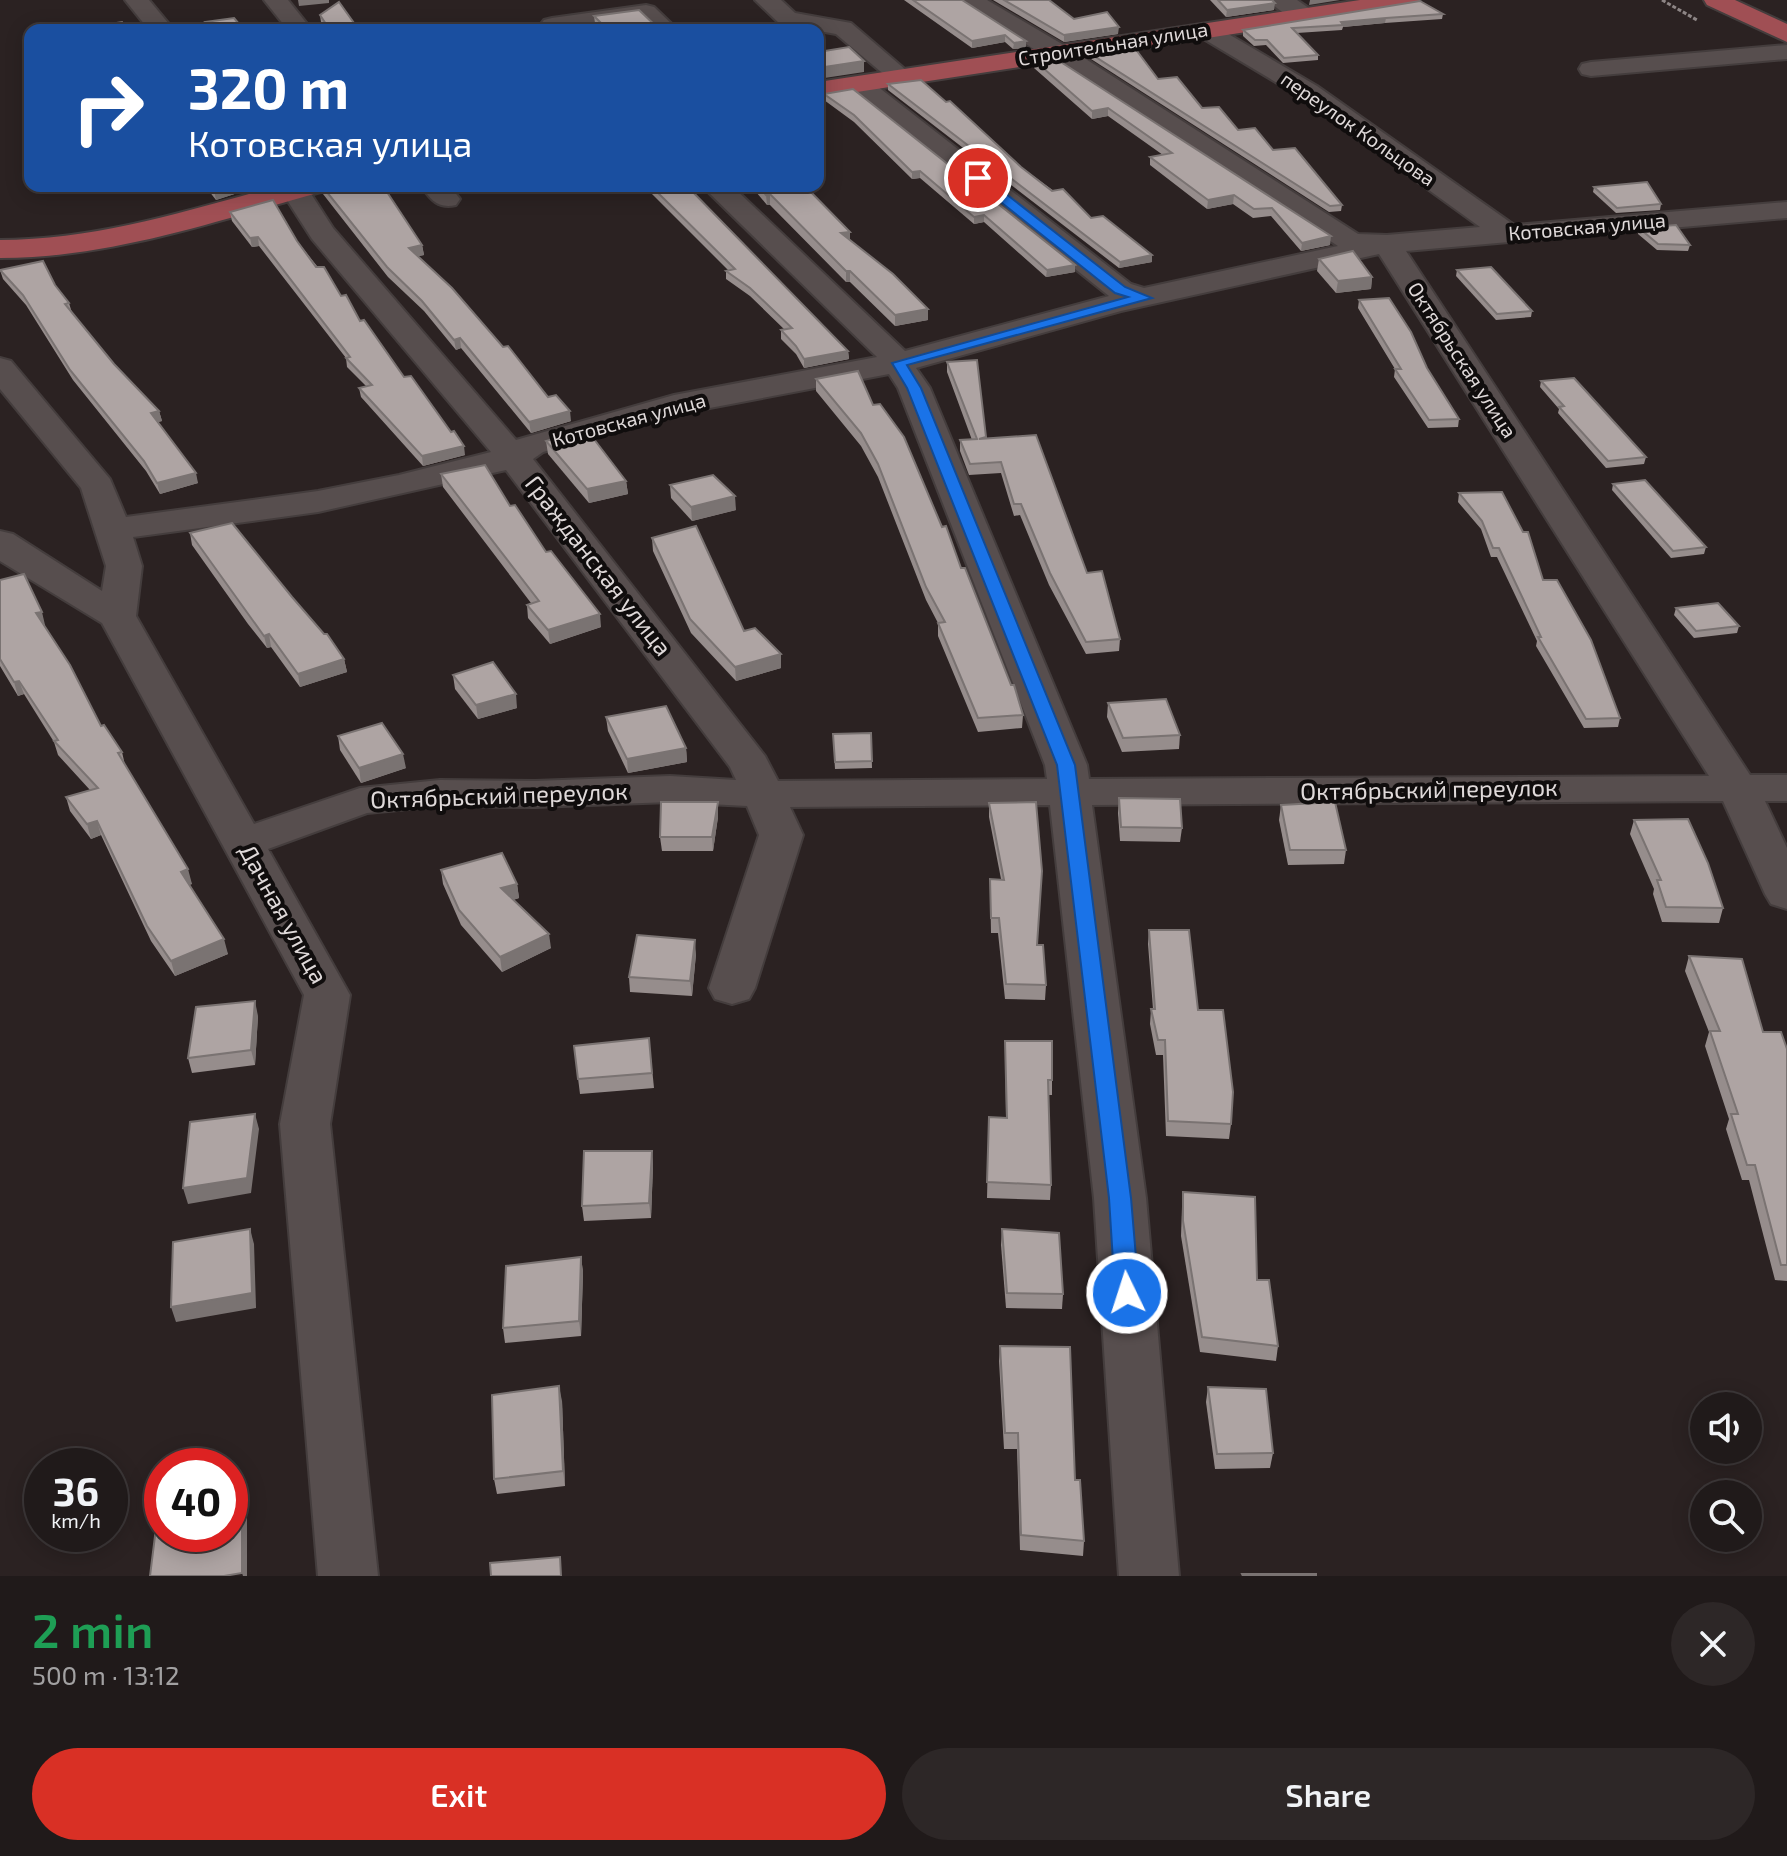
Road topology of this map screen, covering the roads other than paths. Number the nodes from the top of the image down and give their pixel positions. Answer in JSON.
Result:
{"nodes":[{"id":1,"x":137,"y":0,"type":"edge"},
{"id":2,"x":276,"y":0,"type":"edge"},
{"id":3,"x":767,"y":0,"type":"edge"},
{"id":4,"x":970,"y":0,"type":"edge"},
{"id":5,"x":1280,"y":0,"type":"edge"},
{"id":6,"x":1408,"y":0,"type":"edge"},
{"id":7,"x":1716,"y":0,"type":"edge"},
{"id":8,"x":1307,"y":15,"type":"junction"},
{"id":9,"x":548,"y":21,"type":"edge"},
{"id":10,"x":1754,"y":21,"type":"junction"},
{"id":11,"x":157,"y":24,"type":"edge"},
{"id":12,"x":295,"y":24,"type":"edge"},
{"id":13,"x":659,"y":24,"type":"edge"},
{"id":14,"x":819,"y":24,"type":"edge"},
{"id":15,"x":824,"y":25,"type":"edge"},
{"id":16,"x":1205,"y":30,"type":"junction"},
{"id":17,"x":1787,"y":34,"type":"edge"},
{"id":18,"x":1787,"y":45,"type":"edge"},
{"id":19,"x":1058,"y":52,"type":"junction"},
{"id":20,"x":1787,"y":52,"type":"edge"},
{"id":21,"x":1591,"y":69,"type":"dead end"},
{"id":22,"x":902,"y":77,"type":"junction"},
{"id":23,"x":859,"y":84,"type":"junction"},
{"id":24,"x":824,"y":89,"type":"edge"},
{"id":25,"x":282,"y":192,"type":"edge"},
{"id":26,"x":302,"y":192,"type":"edge"},
{"id":27,"x":722,"y":192,"type":"edge"},
{"id":28,"x":1787,"y":210,"type":"edge"},
{"id":29,"x":1508,"y":234,"type":"junction"},
{"id":30,"x":1387,"y":244,"type":"junction"},
{"id":31,"x":0,"y":249,"type":"edge"},
{"id":32,"x":1146,"y":298,"type":"junction"},
{"id":33,"x":898,"y":363,"type":"junction"},
{"id":34,"x":0,"y":368,"type":"edge"},
{"id":35,"x":514,"y":457,"type":"junction"},
{"id":36,"x":112,"y":529,"type":"junction"},
{"id":37,"x":0,"y":542,"type":"edge"},
{"id":38,"x":117,"y":616,"type":"junction"},
{"id":39,"x":1737,"y":787,"type":"junction"},
{"id":40,"x":1787,"y":788,"type":"edge"},
{"id":41,"x":1070,"y":793,"type":"junction"},
{"id":42,"x":763,"y":794,"type":"junction"},
{"id":43,"x":242,"y":842,"type":"junction"},
{"id":44,"x":1787,"y":894,"type":"edge"},
{"id":45,"x":732,"y":988,"type":"dead end"},
{"id":46,"x":348,"y":1576,"type":"edge"},
{"id":47,"x":1149,"y":1576,"type":"edge"}],
"edges":[{"from":1,"to":11,"type":"street"},
{"from":2,"to":12,"type":"street"},
{"from":3,"to":14,"type":"street"},
{"from":4,"to":19,"type":"street"},
{"from":5,"to":8,"type":"street"},
{"from":6,"to":8,"type":"main road","name":"Строительная улица"},
{"from":7,"to":10,"type":"main road"},
{"from":8,"to":16,"type":"main road","name":"Строительная улица"},
{"from":9,"to":13,"type":"street"},
{"from":10,"to":17,"type":"main road"},
{"from":10,"to":18,"type":"main road"},
{"from":15,"to":22,"type":"street"},
{"from":16,"to":19,"type":"main road","name":"Строительная улица"},
{"from":16,"to":29,"type":"street","name":"переулок Кольцова"},
{"from":19,"to":22,"type":"main road","name":"Строительная улица"},
{"from":19,"to":30,"type":"street"},
{"from":20,"to":21,"type":"street"},
{"from":22,"to":23,"type":"main road","name":"Строительная улица"},
{"from":23,"to":24,"type":"main road","name":"Строительная улица"},
{"from":23,"to":32,"type":"street"},
{"from":25,"to":31,"type":"main road"},
{"from":26,"to":35,"type":"street","name":"Гражданская улица"},
{"from":27,"to":33,"type":"street"},
{"from":28,"to":29,"type":"street","name":"Котовская улица"},
{"from":29,"to":30,"type":"street","name":"Котовская улица"},
{"from":30,"to":32,"type":"street","name":"Котовская улица"},
{"from":30,"to":39,"type":"street","name":"Октябрьская улица"},
{"from":32,"to":33,"type":"street","name":"Котовская улица"},
{"from":33,"to":35,"type":"street","name":"Котовская улица"},
{"from":33,"to":41,"type":"street"},
{"from":34,"to":36,"type":"street"},
{"from":35,"to":36,"type":"street","name":"Котовская улица"},
{"from":35,"to":42,"type":"street","name":"Гражданская улица"},
{"from":36,"to":38,"type":"street"},
{"from":37,"to":38,"type":"street"},
{"from":38,"to":43,"type":"street","name":"Дачная улица"},
{"from":39,"to":40,"type":"street","name":"Октябрьский переулок"},
{"from":39,"to":41,"type":"street","name":"Октябрьский переулок"},
{"from":39,"to":44,"type":"street","name":"Октябрьская улица"},
{"from":41,"to":42,"type":"street","name":"Октябрьский переулок"},
{"from":41,"to":47,"type":"street"},
{"from":42,"to":43,"type":"street","name":"Октябрьский переулок"},
{"from":42,"to":45,"type":"street","name":"Гражданская улица"},
{"from":43,"to":46,"type":"street","name":"Дачная улица"}]}
